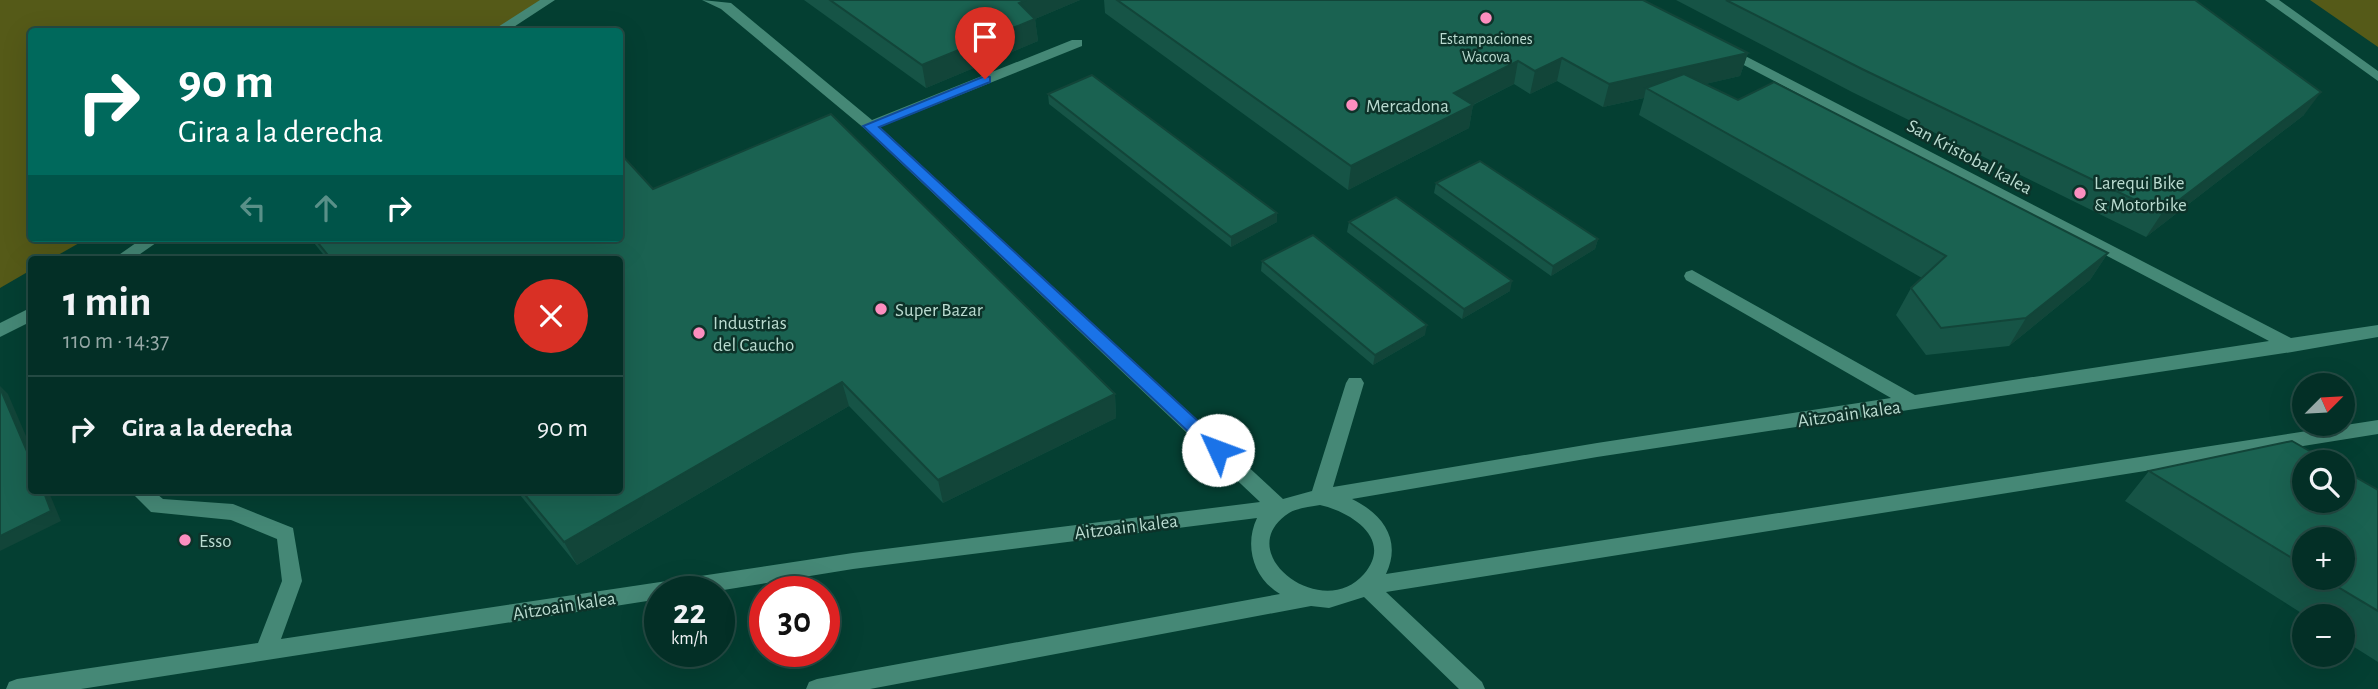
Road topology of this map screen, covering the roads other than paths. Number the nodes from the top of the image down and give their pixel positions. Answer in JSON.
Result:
{"nodes":[{"id":1,"x":549,"y":0,"type":"edge"},
{"id":2,"x":708,"y":0,"type":"edge"},
{"id":3,"x":2271,"y":0,"type":"edge"},
{"id":4,"x":724,"y":3,"type":"edge"},
{"id":5,"x":503,"y":28,"type":"edge"},
{"id":6,"x":1705,"y":38,"type":"edge"},
{"id":7,"x":1077,"y":43,"type":"dead end"},
{"id":8,"x":2378,"y":77,"type":"edge"},
{"id":9,"x":870,"y":126,"type":"junction"},
{"id":10,"x":149,"y":242,"type":"edge"},
{"id":11,"x":126,"y":256,"type":"edge"},
{"id":12,"x":1692,"y":276,"type":"dead end"},
{"id":13,"x":28,"y":317,"type":"edge"},
{"id":14,"x":0,"y":331,"type":"edge"},
{"id":15,"x":2378,"y":331,"type":"edge"},
{"id":16,"x":2292,"y":346,"type":"junction"},
{"id":17,"x":1355,"y":383,"type":"dead end"},
{"id":18,"x":1914,"y":403,"type":"junction"},
{"id":19,"x":2378,"y":427,"type":"edge"},
{"id":20,"x":144,"y":494,"type":"edge"},
{"id":21,"x":1320,"y":497,"type":"junction"},
{"id":22,"x":1279,"y":507,"type":"junction"},
{"id":23,"x":1366,"y":586,"type":"junction"},
{"id":24,"x":1309,"y":598,"type":"junction"},
{"id":25,"x":266,"y":650,"type":"junction"},
{"id":26,"x":17,"y":689,"type":"edge"},
{"id":27,"x":817,"y":689,"type":"edge"},
{"id":28,"x":1474,"y":689,"type":"edge"}],
"edges":[{"from":1,"to":5,"type":"street"},
{"from":2,"to":4,"type":"street"},
{"from":3,"to":8,"type":"street"},
{"from":4,"to":9,"type":"street"},
{"from":6,"to":16,"type":"street","name":"San Kristobal kalea"},
{"from":7,"to":9,"type":"street"},
{"from":9,"to":22,"type":"street"},
{"from":10,"to":11,"type":"street"},
{"from":12,"to":18,"type":"street"},
{"from":13,"to":14,"type":"street"},
{"from":15,"to":16,"type":"street","name":"Aitzoain kalea"},
{"from":16,"to":18,"type":"street","name":"Aitzoain kalea"},
{"from":17,"to":21,"type":"street"},
{"from":18,"to":21,"type":"street","name":"Aitzoain kalea"},
{"from":19,"to":23,"type":"street"},
{"from":20,"to":25,"type":"street"},
{"from":21,"to":22,"type":"street"},
{"from":21,"to":23,"type":"street"},
{"from":22,"to":24,"type":"street"},
{"from":22,"to":25,"type":"street","name":"Aitzoain kalea"},
{"from":23,"to":24,"type":"street"},
{"from":23,"to":28,"type":"street"},
{"from":24,"to":27,"type":"street"},
{"from":25,"to":26,"type":"street","name":"Aitzoain kalea"}]}
